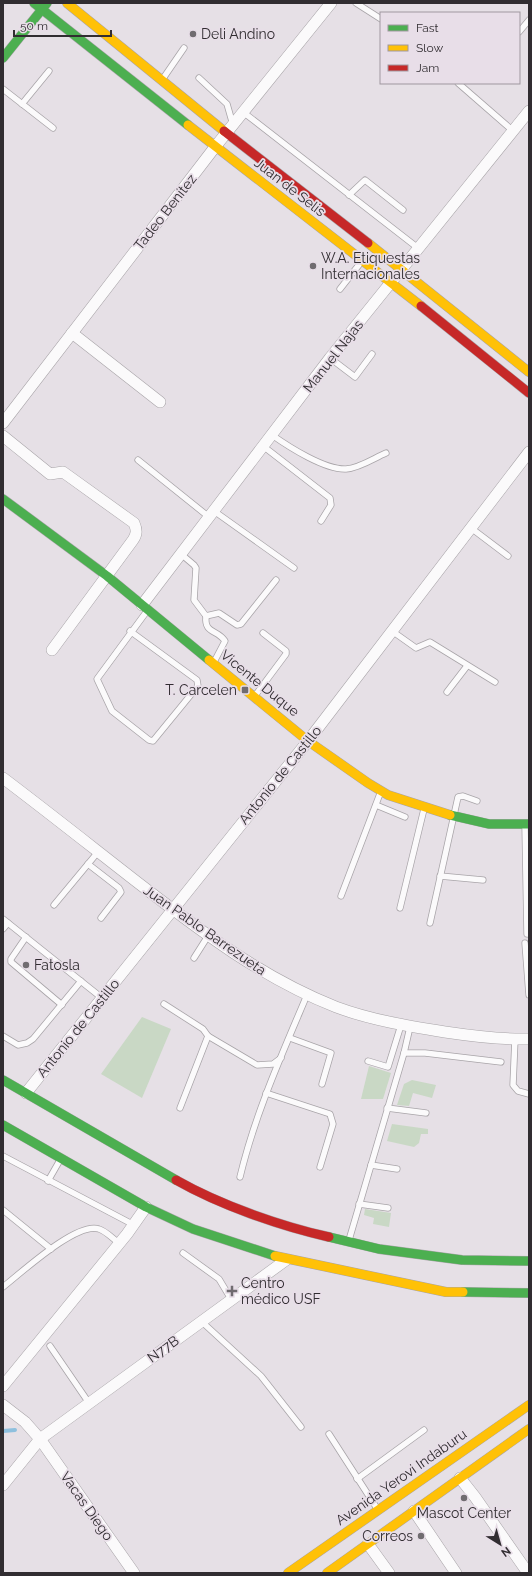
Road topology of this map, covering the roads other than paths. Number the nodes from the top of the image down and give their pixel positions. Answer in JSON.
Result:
{"nodes":[{"id":1,"x":67,"y":3,"type":"edge"},
{"id":2,"x":331,"y":3,"type":"edge"},
{"id":3,"x":356,"y":3,"type":"edge"},
{"id":4,"x":41,"y":5,"type":"edge"},
{"id":5,"x":380,"y":18,"type":"edge"},
{"id":6,"x":529,"y":20,"type":"edge"},
{"id":7,"x":520,"y":31,"type":"edge"},
{"id":8,"x":184,"y":48,"type":"dead end"},
{"id":9,"x":3,"y":58,"type":"edge"},
{"id":10,"x":49,"y":70,"type":"dead end"},
{"id":11,"x":199,"y":78,"type":"dead end"},
{"id":12,"x":162,"y":80,"type":"junction"},
{"id":13,"x":459,"y":84,"type":"edge"},
{"id":14,"x":3,"y":89,"type":"edge"},
{"id":15,"x":22,"y":104,"type":"junction"},
{"id":16,"x":529,"y":111,"type":"edge"},
{"id":17,"x":243,"y":112,"type":"junction"},
{"id":18,"x":53,"y":128,"type":"dead end"},
{"id":19,"x":230,"y":129,"type":"junction"},
{"id":20,"x":512,"y":130,"type":"junction"},
{"id":21,"x":215,"y":147,"type":"junction"},
{"id":22,"x":349,"y":195,"type":"junction"},
{"id":23,"x":403,"y":210,"type":"dead end"},
{"id":24,"x":418,"y":248,"type":"junction"},
{"id":25,"x":362,"y":260,"type":"junction"},
{"id":26,"x":401,"y":269,"type":"junction"},
{"id":27,"x":391,"y":282,"type":"junction"},
{"id":28,"x":340,"y":289,"type":"dead end"},
{"id":29,"x":72,"y":333,"type":"junction"},
{"id":30,"x":372,"y":354,"type":"dead end"},
{"id":31,"x":330,"y":358,"type":"junction"},
{"id":32,"x":529,"y":372,"type":"edge"},
{"id":33,"x":529,"y":393,"type":"edge"},
{"id":34,"x":160,"y":402,"type":"dead end"},
{"id":35,"x":3,"y":423,"type":"edge"},
{"id":36,"x":272,"y":435,"type":"junction"},
{"id":37,"x":3,"y":436,"type":"edge"},
{"id":38,"x":263,"y":446,"type":"junction"},
{"id":39,"x":529,"y":452,"type":"edge"},
{"id":40,"x":386,"y":453,"type":"dead end"},
{"id":41,"x":138,"y":460,"type":"dead end"},
{"id":42,"x":3,"y":499,"type":"edge"},
{"id":43,"x":212,"y":514,"type":"junction"},
{"id":44,"x":322,"y":521,"type":"dead end"},
{"id":45,"x":471,"y":528,"type":"junction"},
{"id":46,"x":181,"y":554,"type":"junction"},
{"id":47,"x":508,"y":556,"type":"dead end"},
{"id":48,"x":294,"y":568,"type":"dead end"},
{"id":49,"x":107,"y":576,"type":"junction"},
{"id":50,"x":276,"y":580,"type":"dead end"},
{"id":51,"x":145,"y":607,"type":"junction"},
{"id":52,"x":206,"y":616,"type":"junction"},
{"id":53,"x":130,"y":631,"type":"junction"},
{"id":54,"x":392,"y":631,"type":"junction"},
{"id":55,"x":264,"y":633,"type":"dead end"},
{"id":56,"x":52,"y":650,"type":"dead end"},
{"id":57,"x":213,"y":663,"type":"junction"},
{"id":58,"x":467,"y":666,"type":"junction"},
{"id":59,"x":494,"y":682,"type":"dead end"},
{"id":60,"x":447,"y":692,"type":"dead end"},
{"id":61,"x":254,"y":697,"type":"junction"},
{"id":62,"x":308,"y":741,"type":"junction"},
{"id":63,"x":3,"y":778,"type":"edge"},
{"id":64,"x":381,"y":791,"type":"junction"},
{"id":65,"x":477,"y":801,"type":"dead end"},
{"id":66,"x":376,"y":805,"type":"junction"},
{"id":67,"x":424,"y":809,"type":"junction"},
{"id":68,"x":404,"y":817,"type":"dead end"},
{"id":69,"x":453,"y":817,"type":"junction"},
{"id":70,"x":527,"y":824,"type":"edge"},
{"id":71,"x":527,"y":840,"type":"edge"},
{"id":72,"x":98,"y":852,"type":"junction"},
{"id":73,"x":88,"y":864,"type":"junction"},
{"id":74,"x":440,"y":876,"type":"junction"},
{"id":75,"x":483,"y":880,"type":"dead end"},
{"id":76,"x":341,"y":896,"type":"dead end"},
{"id":77,"x":54,"y":905,"type":"dead end"},
{"id":78,"x":400,"y":908,"type":"dead end"},
{"id":79,"x":172,"y":910,"type":"junction"},
{"id":80,"x":101,"y":918,"type":"dead end"},
{"id":81,"x":3,"y":919,"type":"edge"},
{"id":82,"x":8,"y":923,"type":"junction"},
{"id":83,"x":430,"y":923,"type":"dead end"},
{"id":84,"x":3,"y":929,"type":"edge"},
{"id":85,"x":529,"y":934,"type":"edge"},
{"id":86,"x":208,"y":936,"type":"junction"},
{"id":87,"x":26,"y":937,"type":"junction"},
{"id":88,"x":525,"y":943,"type":"dead end"},
{"id":89,"x":194,"y":958,"type":"dead end"},
{"id":90,"x":80,"y":981,"type":"junction"},
{"id":91,"x":307,"y":995,"type":"junction"},
{"id":92,"x":529,"y":995,"type":"edge"},
{"id":93,"x":102,"y":998,"type":"junction"},
{"id":94,"x":164,"y":1004,"type":"dead end"},
{"id":95,"x":62,"y":1005,"type":"junction"},
{"id":96,"x":405,"y":1026,"type":"junction"},
{"id":97,"x":3,"y":1036,"type":"edge"},
{"id":98,"x":208,"y":1036,"type":"junction"},
{"id":99,"x":290,"y":1038,"type":"junction"},
{"id":100,"x":515,"y":1039,"type":"junction"},
{"id":101,"x":529,"y":1039,"type":"edge"},
{"id":102,"x":404,"y":1053,"type":"junction"},
{"id":103,"x":281,"y":1058,"type":"junction"},
{"id":104,"x":368,"y":1061,"type":"dead end"},
{"id":105,"x":500,"y":1062,"type":"dead end"},
{"id":106,"x":3,"y":1080,"type":"edge"},
{"id":107,"x":322,"y":1084,"type":"dead end"},
{"id":108,"x":26,"y":1093,"type":"junction"},
{"id":109,"x":266,"y":1093,"type":"junction"},
{"id":110,"x":529,"y":1094,"type":"edge"},
{"id":111,"x":180,"y":1108,"type":"dead end"},
{"id":112,"x":387,"y":1108,"type":"junction"},
{"id":113,"x":426,"y":1113,"type":"dead end"},
{"id":114,"x":3,"y":1125,"type":"edge"},
{"id":115,"x":3,"y":1156,"type":"edge"},
{"id":116,"x":61,"y":1158,"type":"junction"},
{"id":117,"x":370,"y":1164,"type":"junction"},
{"id":118,"x":320,"y":1167,"type":"dead end"},
{"id":119,"x":397,"y":1169,"type":"dead end"},
{"id":120,"x":240,"y":1177,"type":"dead end"},
{"id":121,"x":48,"y":1181,"type":"junction"},
{"id":122,"x":358,"y":1204,"type":"junction"},
{"id":123,"x":146,"y":1207,"type":"junction"},
{"id":124,"x":388,"y":1208,"type":"dead end"},
{"id":125,"x":3,"y":1210,"type":"edge"},
{"id":126,"x":134,"y":1225,"type":"junction"},
{"id":127,"x":348,"y":1241,"type":"junction"},
{"id":128,"x":119,"y":1243,"type":"junction"},
{"id":129,"x":51,"y":1249,"type":"junction"},
{"id":130,"x":183,"y":1252,"type":"dead end"},
{"id":131,"x":286,"y":1260,"type":"junction"},
{"id":132,"x":529,"y":1261,"type":"edge"},
{"id":133,"x":3,"y":1287,"type":"edge"},
{"id":134,"x":529,"y":1293,"type":"edge"},
{"id":135,"x":231,"y":1299,"type":"junction"},
{"id":136,"x":201,"y":1321,"type":"junction"},
{"id":137,"x":50,"y":1346,"type":"dead end"},
{"id":138,"x":3,"y":1386,"type":"edge"},
{"id":139,"x":89,"y":1403,"type":"junction"},
{"id":140,"x":3,"y":1405,"type":"edge"},
{"id":141,"x":529,"y":1405,"type":"edge"},
{"id":142,"x":302,"y":1427,"type":"dead end"},
{"id":143,"x":424,"y":1430,"type":"dead end"},
{"id":144,"x":528,"y":1431,"type":"edge"},
{"id":145,"x":329,"y":1434,"type":"dead end"},
{"id":146,"x":40,"y":1439,"type":"junction"},
{"id":147,"x":460,"y":1478,"type":"junction"},
{"id":148,"x":357,"y":1479,"type":"junction"},
{"id":149,"x":4,"y":1484,"type":"edge"},
{"id":150,"x":378,"y":1510,"type":"junction"},
{"id":151,"x":414,"y":1511,"type":"junction"},
{"id":152,"x":368,"y":1544,"type":"junction"},
{"id":153,"x":134,"y":1573,"type":"edge"},
{"id":154,"x":288,"y":1573,"type":"edge"},
{"id":155,"x":327,"y":1573,"type":"edge"},
{"id":156,"x":389,"y":1573,"type":"edge"},
{"id":157,"x":456,"y":1573,"type":"edge"},
{"id":158,"x":528,"y":1573,"type":"edge"}],
"edges":[{"from":1,"to":12,"type":"main road","name":"Juan de Selis"},
{"from":2,"to":17,"type":"street","name":"Tadeo Benítez"},
{"from":3,"to":5,"type":"lane"},
{"from":4,"to":9,"type":"main road"},
{"from":4,"to":21,"type":"main road","name":"Juan de Selis"},
{"from":6,"to":7,"type":"lane"},
{"from":8,"to":12,"type":"lane"},
{"from":10,"to":15,"type":"lane"},
{"from":11,"to":19,"type":"lane"},
{"from":12,"to":19,"type":"main road","name":"Juan de Selis"},
{"from":13,"to":20,"type":"lane"},
{"from":14,"to":15,"type":"lane"},
{"from":15,"to":18,"type":"lane"},
{"from":16,"to":20,"type":"street","name":"Manuel Najas"},
{"from":17,"to":19,"type":"street","name":"Tadeo Benítez"},
{"from":17,"to":22,"type":"lane"},
{"from":19,"to":21,"type":"street","name":"Tadeo Benítez"},
{"from":19,"to":26,"type":"main road","name":"Juan de Selis"},
{"from":20,"to":24,"type":"street","name":"Manuel Najas"},
{"from":21,"to":25,"type":"main road","name":"Juan de Selis"},
{"from":21,"to":29,"type":"street","name":"Tadeo Benítez"},
{"from":22,"to":23,"type":"lane"},
{"from":22,"to":24,"type":"lane"},
{"from":24,"to":26,"type":"street","name":"Manuel Najas"},
{"from":25,"to":27,"type":"main road","name":"Juan de Selis"},
{"from":25,"to":28,"type":"lane"},
{"from":26,"to":27,"type":"street","name":"Manuel Najas"},
{"from":26,"to":32,"type":"main road","name":"Juan de Selis"},
{"from":27,"to":31,"type":"street","name":"Manuel Najas"},
{"from":27,"to":33,"type":"main road","name":"Juan de Selis"},
{"from":29,"to":34,"type":"street"},
{"from":29,"to":35,"type":"street","name":"Tadeo Benítez"},
{"from":30,"to":31,"type":"lane"},
{"from":31,"to":36,"type":"street","name":"Manuel Najas"},
{"from":36,"to":38,"type":"street","name":"Manuel Najas"},
{"from":36,"to":40,"type":"lane"},
{"from":37,"to":49,"type":"street"},
{"from":38,"to":43,"type":"street","name":"Manuel Najas"},
{"from":38,"to":44,"type":"lane"},
{"from":39,"to":45,"type":"street","name":"Antonio de Castillo"},
{"from":41,"to":43,"type":"lane"},
{"from":42,"to":49,"type":"main road","name":"Vicente Duque"},
{"from":43,"to":46,"type":"street","name":"Manuel Najas"},
{"from":43,"to":48,"type":"lane"},
{"from":45,"to":47,"type":"lane"},
{"from":45,"to":54,"type":"street","name":"Antonio de Castillo"},
{"from":46,"to":51,"type":"street","name":"Manuel Najas"},
{"from":46,"to":52,"type":"lane"},
{"from":49,"to":51,"type":"main road","name":"Vicente Duque"},
{"from":49,"to":56,"type":"street"},
{"from":50,"to":52,"type":"lane"},
{"from":51,"to":53,"type":"lane"},
{"from":51,"to":57,"type":"main road","name":"Vicente Duque"},
{"from":52,"to":57,"type":"lane"},
{"from":53,"to":53,"type":"lane"},
{"from":54,"to":58,"type":"lane"},
{"from":54,"to":62,"type":"street","name":"Antonio de Castillo"},
{"from":55,"to":61,"type":"lane"},
{"from":57,"to":61,"type":"main road","name":"Vicente Duque"},
{"from":58,"to":59,"type":"lane"},
{"from":58,"to":60,"type":"lane"},
{"from":61,"to":62,"type":"main road","name":"Vicente Duque"},
{"from":62,"to":64,"type":"main road","name":"Vicente Duque"},
{"from":62,"to":79,"type":"street","name":"Antonio de Castillo"},
{"from":63,"to":72,"type":"street","name":"Juan Pablo Barrezueta"},
{"from":64,"to":66,"type":"lane"},
{"from":64,"to":67,"type":"main road","name":"Vicente Duque"},
{"from":65,"to":69,"type":"lane"},
{"from":66,"to":68,"type":"lane"},
{"from":66,"to":76,"type":"lane"},
{"from":67,"to":69,"type":"main road","name":"Vicente Duque"},
{"from":67,"to":78,"type":"lane"},
{"from":69,"to":70,"type":"main road","name":"Vicente Duque"},
{"from":69,"to":74,"type":"lane"},
{"from":70,"to":71,"type":"lane"},
{"from":71,"to":85,"type":"lane"},
{"from":72,"to":73,"type":"lane"},
{"from":72,"to":79,"type":"street","name":"Juan Pablo Barrezueta"},
{"from":73,"to":77,"type":"lane"},
{"from":73,"to":80,"type":"lane"},
{"from":74,"to":75,"type":"lane"},
{"from":74,"to":83,"type":"lane"},
{"from":79,"to":86,"type":"street","name":"Juan Pablo Barrezueta"},
{"from":79,"to":93,"type":"street","name":"Antonio de Castillo"},
{"from":81,"to":82,"type":"lane"},
{"from":82,"to":84,"type":"lane"},
{"from":82,"to":87,"type":"lane"},
{"from":86,"to":89,"type":"lane"},
{"from":86,"to":91,"type":"street","name":"Juan Pablo Barrezueta"},
{"from":87,"to":90,"type":"lane"},
{"from":87,"to":95,"type":"lane"},
{"from":88,"to":92,"type":"lane"},
{"from":90,"to":93,"type":"lane"},
{"from":90,"to":95,"type":"lane"},
{"from":91,"to":96,"type":"street","name":"Juan Pablo Barrezueta"},
{"from":91,"to":99,"type":"lane"},
{"from":93,"to":108,"type":"street","name":"Antonio de Castillo"},
{"from":94,"to":98,"type":"lane"},
{"from":95,"to":97,"type":"lane"},
{"from":96,"to":100,"type":"street","name":"Juan Pablo Barrezueta"},
{"from":96,"to":102,"type":"lane"},
{"from":96,"to":104,"type":"lane"},
{"from":98,"to":103,"type":"lane"},
{"from":98,"to":111,"type":"lane"},
{"from":99,"to":103,"type":"lane"},
{"from":99,"to":107,"type":"lane"},
{"from":100,"to":101,"type":"street","name":"Juan Pablo Barrezueta"},
{"from":100,"to":110,"type":"lane"},
{"from":102,"to":105,"type":"lane"},
{"from":102,"to":112,"type":"lane"},
{"from":103,"to":109,"type":"lane"},
{"from":106,"to":108,"type":"main road"},
{"from":108,"to":127,"type":"main road"},
{"from":109,"to":118,"type":"lane"},
{"from":109,"to":120,"type":"lane"},
{"from":112,"to":113,"type":"lane"},
{"from":112,"to":117,"type":"lane"},
{"from":114,"to":116,"type":"main road"},
{"from":115,"to":121,"type":"lane"},
{"from":116,"to":121,"type":"lane"},
{"from":116,"to":123,"type":"main road"},
{"from":117,"to":119,"type":"lane"},
{"from":117,"to":122,"type":"lane"},
{"from":121,"to":126,"type":"lane"},
{"from":122,"to":124,"type":"lane"},
{"from":122,"to":127,"type":"lane"},
{"from":123,"to":126,"type":"street"},
{"from":123,"to":131,"type":"main road"},
{"from":125,"to":129,"type":"lane"},
{"from":126,"to":128,"type":"street"},
{"from":127,"to":132,"type":"main road"},
{"from":128,"to":129,"type":"lane"},
{"from":128,"to":138,"type":"street"},
{"from":129,"to":133,"type":"lane"},
{"from":130,"to":135,"type":"lane"},
{"from":131,"to":134,"type":"main road"},
{"from":131,"to":135,"type":"street","name":"N77B"},
{"from":135,"to":136,"type":"street","name":"N77B"},
{"from":136,"to":139,"type":"street","name":"N77B"},
{"from":136,"to":142,"type":"lane"},
{"from":137,"to":139,"type":"lane"},
{"from":139,"to":146,"type":"street","name":"N77B"},
{"from":140,"to":146,"type":"street","name":"Vacas Diego"},
{"from":141,"to":150,"type":"main road","name":"Avenida Yerovi Indaburu"},
{"from":143,"to":148,"type":"lane"},
{"from":144,"to":147,"type":"main road"},
{"from":145,"to":148,"type":"lane"},
{"from":146,"to":149,"type":"street","name":"N77B"},
{"from":146,"to":153,"type":"street","name":"Vacas Diego"},
{"from":147,"to":151,"type":"main road"},
{"from":147,"to":158,"type":"street"},
{"from":148,"to":150,"type":"lane"},
{"from":150,"to":154,"type":"main road","name":"Avenida Yerovi Indaburu"},
{"from":151,"to":152,"type":"main road"},
{"from":151,"to":157,"type":"street"},
{"from":152,"to":155,"type":"main road"},
{"from":152,"to":156,"type":"street"}]}
